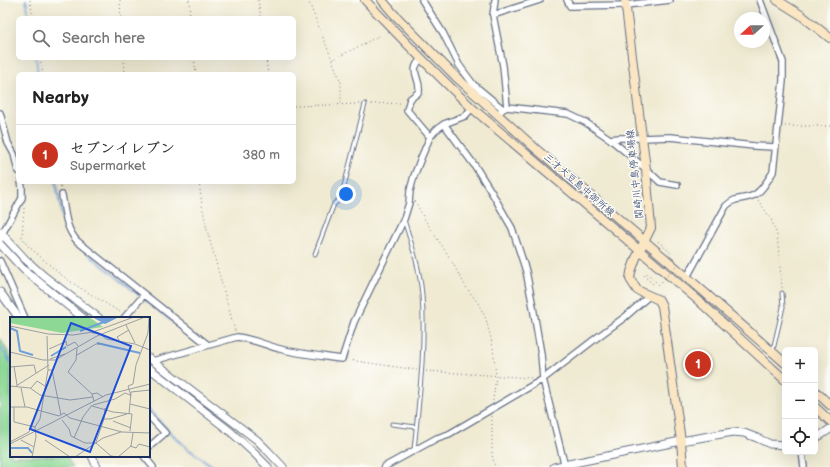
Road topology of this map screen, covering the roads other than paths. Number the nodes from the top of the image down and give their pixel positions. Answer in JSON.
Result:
{"nodes":[{"id":1,"x":365,"y":0,"type":"edge"},
{"id":2,"x":382,"y":0,"type":"edge"},
{"id":3,"x":422,"y":0,"type":"edge"},
{"id":4,"x":495,"y":0,"type":"edge"},
{"id":5,"x":540,"y":0,"type":"edge"},
{"id":6,"x":567,"y":0,"type":"edge"},
{"id":7,"x":670,"y":0,"type":"edge"},
{"id":8,"x":760,"y":0,"type":"edge"},
{"id":9,"x":778,"y":0,"type":"edge"},
{"id":10,"x":625,"y":3,"type":"edge"},
{"id":11,"x":493,"y":15,"type":"junction"},
{"id":12,"x":830,"y":38,"type":"edge"},
{"id":13,"x":421,"y":59,"type":"junction"},
{"id":14,"x":365,"y":104,"type":"road end"},
{"id":15,"x":472,"y":108,"type":"junction"},
{"id":16,"x":502,"y":110,"type":"junction"},
{"id":17,"x":0,"y":113,"type":"edge"},
{"id":18,"x":444,"y":124,"type":"junction"},
{"id":19,"x":430,"y":137,"type":"junction"},
{"id":20,"x":642,"y":138,"type":"junction"},
{"id":21,"x":610,"y":139,"type":"junction"},
{"id":22,"x":775,"y":147,"type":"junction"},
{"id":23,"x":16,"y":162,"type":"edge"},
{"id":24,"x":646,"y":169,"type":"junction"},
{"id":25,"x":21,"y":184,"type":"edge"},
{"id":26,"x":677,"y":185,"type":"dead end"},
{"id":27,"x":62,"y":195,"type":"dead end"},
{"id":28,"x":404,"y":219,"type":"junction"},
{"id":29,"x":1,"y":236,"type":"edge"},
{"id":30,"x":645,"y":241,"type":"junction"},
{"id":31,"x":0,"y":244,"type":"edge"},
{"id":32,"x":640,"y":251,"type":"junction"},
{"id":33,"x":315,"y":254,"type":"dead end"},
{"id":34,"x":0,"y":261,"type":"edge"},
{"id":35,"x":687,"y":277,"type":"junction"},
{"id":36,"x":0,"y":292,"type":"edge"},
{"id":37,"x":782,"y":293,"type":"road end"},
{"id":38,"x":144,"y":295,"type":"junction"},
{"id":39,"x":650,"y":296,"type":"junction"},
{"id":40,"x":18,"y":317,"type":"edge"},
{"id":41,"x":25,"y":317,"type":"edge"},
{"id":42,"x":82,"y":317,"type":"edge"},
{"id":43,"x":98,"y":317,"type":"edge"},
{"id":44,"x":124,"y":317,"type":"edge"},
{"id":45,"x":208,"y":345,"type":"junction"},
{"id":46,"x":772,"y":352,"type":"junction"},
{"id":47,"x":151,"y":359,"type":"edge"},
{"id":48,"x":782,"y":360,"type":"edge"},
{"id":49,"x":150,"y":369,"type":"edge"},
{"id":50,"x":782,"y":377,"type":"edge"},
{"id":51,"x":543,"y":378,"type":"junction"},
{"id":52,"x":818,"y":395,"type":"edge"},
{"id":53,"x":830,"y":406,"type":"edge"},
{"id":54,"x":818,"y":410,"type":"edge"},
{"id":55,"x":150,"y":417,"type":"edge"},
{"id":56,"x":830,"y":421,"type":"edge"},
{"id":57,"x":392,"y":424,"type":"dead end"},
{"id":58,"x":416,"y":427,"type":"junction"},
{"id":59,"x":830,"y":429,"type":"edge"},
{"id":60,"x":818,"y":438,"type":"edge"},
{"id":61,"x":682,"y":441,"type":"junction"},
{"id":62,"x":782,"y":445,"type":"edge"},
{"id":63,"x":150,"y":446,"type":"edge"},
{"id":64,"x":414,"y":450,"type":"junction"},
{"id":65,"x":802,"y":455,"type":"edge"},
{"id":66,"x":92,"y":457,"type":"edge"},
{"id":67,"x":145,"y":457,"type":"edge"},
{"id":68,"x":565,"y":466,"type":"edge"},
{"id":69,"x":97,"y":467,"type":"edge"},
{"id":70,"x":153,"y":467,"type":"edge"},
{"id":71,"x":268,"y":467,"type":"edge"},
{"id":72,"x":283,"y":467,"type":"edge"},
{"id":73,"x":384,"y":467,"type":"edge"},
{"id":74,"x":554,"y":467,"type":"edge"},
{"id":75,"x":683,"y":467,"type":"edge"},
{"id":76,"x":804,"y":467,"type":"edge"}],
"edges":[{"from":1,"to":13,"type":"main road","name":"三才大豆島中御所線"},
{"from":2,"to":16,"type":"main road","name":"三才大豆島中御所線"},
{"from":3,"to":16,"type":"street"},
{"from":4,"to":11,"type":"street"},
{"from":5,"to":11,"type":"street"},
{"from":6,"to":10,"type":"street"},
{"from":7,"to":10,"type":"street"},
{"from":8,"to":22,"type":"street"},
{"from":9,"to":12,"type":"main road"},
{"from":10,"to":20,"type":"main road","name":"関崎川中島停車場線"},
{"from":11,"to":16,"type":"street"},
{"from":13,"to":15,"type":"main road","name":"三才大豆島中御所線"},
{"from":13,"to":19,"type":"street"},
{"from":14,"to":33,"type":"lane"},
{"from":15,"to":18,"type":"street"},
{"from":15,"to":32,"type":"main road","name":"三才大豆島中御所線"},
{"from":16,"to":21,"type":"street"},
{"from":16,"to":30,"type":"main road","name":"三才大豆島中御所線"},
{"from":17,"to":23,"type":"street"},
{"from":18,"to":19,"type":"street"},
{"from":18,"to":51,"type":"street"},
{"from":19,"to":28,"type":"street"},
{"from":20,"to":21,"type":"street"},
{"from":20,"to":22,"type":"street"},
{"from":20,"to":24,"type":"main road","name":"関崎川中島停車場線"},
{"from":21,"to":24,"type":"street"},
{"from":22,"to":35,"type":"street"},
{"from":24,"to":26,"type":"street"},
{"from":24,"to":30,"type":"main road","name":"関崎川中島停車場線"},
{"from":25,"to":29,"type":"street"},
{"from":27,"to":38,"type":"street"},
{"from":28,"to":45,"type":"street"},
{"from":28,"to":58,"type":"lane"},
{"from":29,"to":43,"type":"street"},
{"from":30,"to":32,"type":"main road","name":"関崎川中島停車場線"},
{"from":30,"to":35,"type":"main road","name":"三才大豆島中御所線"},
{"from":31,"to":42,"type":"street"},
{"from":32,"to":39,"type":"main road","name":"関崎川中島停車場線"},
{"from":32,"to":50,"type":"main road","name":"三才大豆島中御所線"},
{"from":34,"to":41,"type":"street"},
{"from":35,"to":46,"type":"main road","name":"三才大豆島中御所線"},
{"from":36,"to":40,"type":"street"},
{"from":37,"to":46,"type":"lane"},
{"from":38,"to":44,"type":"street"},
{"from":38,"to":45,"type":"street"},
{"from":39,"to":51,"type":"street"},
{"from":39,"to":61,"type":"main road","name":"関崎川中島停車場線"},
{"from":45,"to":47,"type":"street"},
{"from":46,"to":48,"type":"main road","name":"三才大豆島中御所線"},
{"from":47,"to":72,"type":"street"},
{"from":49,"to":71,"type":"street"},
{"from":51,"to":64,"type":"street"},
{"from":51,"to":68,"type":"street"},
{"from":52,"to":53,"type":"main road"},
{"from":54,"to":56,"type":"main road"},
{"from":55,"to":63,"type":"street"},
{"from":57,"to":58,"type":"lane"},
{"from":58,"to":64,"type":"lane"},
{"from":59,"to":60,"type":"street"},
{"from":61,"to":62,"type":"street"},
{"from":61,"to":68,"type":"street"},
{"from":61,"to":75,"type":"main road","name":"関崎川中島停車場線"},
{"from":64,"to":73,"type":"street"},
{"from":65,"to":76,"type":"street"},
{"from":66,"to":69,"type":"street"},
{"from":67,"to":70,"type":"street"},
{"from":68,"to":74,"type":"street"}]}
